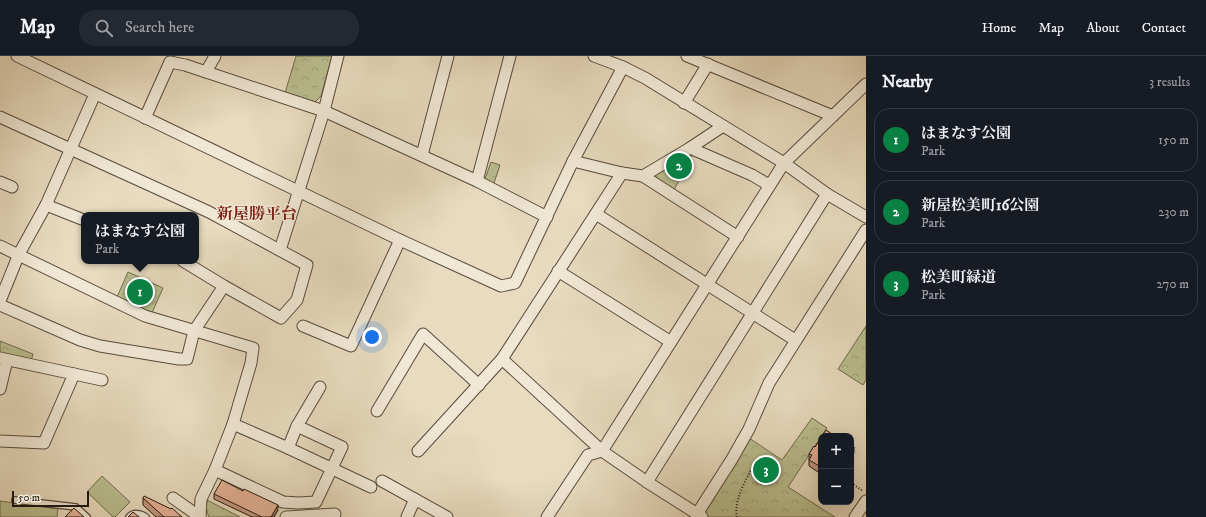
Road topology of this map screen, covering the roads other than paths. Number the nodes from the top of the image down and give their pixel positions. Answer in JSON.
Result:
{"nodes":[{"id":1,"x":17,"y":56,"type":"edge"},
{"id":2,"x":215,"y":56,"type":"edge"},
{"id":3,"x":338,"y":56,"type":"edge"},
{"id":4,"x":448,"y":56,"type":"edge"},
{"id":5,"x":510,"y":56,"type":"edge"},
{"id":6,"x":594,"y":56,"type":"edge"},
{"id":7,"x":687,"y":56,"type":"edge"},
{"id":8,"x":708,"y":64,"type":"junction"},
{"id":9,"x":623,"y":67,"type":"junction"},
{"id":10,"x":206,"y":72,"type":"junction"},
{"id":11,"x":866,"y":84,"type":"edge"},
{"id":12,"x":95,"y":94,"type":"junction"},
{"id":13,"x":684,"y":103,"type":"junction"},
{"id":14,"x":324,"y":110,"type":"junction"},
{"id":15,"x":833,"y":116,"type":"junction"},
{"id":16,"x":0,"y":117,"type":"edge"},
{"id":17,"x":144,"y":118,"type":"junction"},
{"id":18,"x":722,"y":126,"type":"junction"},
{"id":19,"x":690,"y":148,"type":"junction"},
{"id":20,"x":70,"y":149,"type":"junction"},
{"id":21,"x":422,"y":155,"type":"junction"},
{"id":22,"x":573,"y":161,"type":"junction"},
{"id":23,"x":784,"y":163,"type":"junction"},
{"id":24,"x":622,"y":173,"type":"junction"},
{"id":25,"x":643,"y":176,"type":"junction"},
{"id":26,"x":477,"y":181,"type":"junction"},
{"id":27,"x":0,"y":182,"type":"edge"},
{"id":28,"x":769,"y":185,"type":"junction"},
{"id":29,"x":12,"y":187,"type":"dead end"},
{"id":30,"x":299,"y":191,"type":"junction"},
{"id":31,"x":827,"y":194,"type":"junction"},
{"id":32,"x":46,"y":205,"type":"junction"},
{"id":33,"x":596,"y":214,"type":"junction"},
{"id":34,"x":547,"y":217,"type":"junction"},
{"id":35,"x":866,"y":217,"type":"edge"},
{"id":36,"x":81,"y":219,"type":"edge"},
{"id":37,"x":866,"y":230,"type":"edge"},
{"id":38,"x":738,"y":237,"type":"junction"},
{"id":39,"x":400,"y":240,"type":"junction"},
{"id":40,"x":0,"y":246,"type":"edge"},
{"id":41,"x":280,"y":250,"type":"junction"},
{"id":42,"x":19,"y":254,"type":"junction"},
{"id":43,"x":189,"y":264,"type":"edge"},
{"id":44,"x":558,"y":271,"type":"junction"},
{"id":45,"x":707,"y":284,"type":"junction"},
{"id":46,"x":224,"y":286,"type":"junction"},
{"id":47,"x":0,"y":301,"type":"edge"},
{"id":48,"x":0,"y":305,"type":"edge"},
{"id":49,"x":752,"y":313,"type":"junction"},
{"id":50,"x":303,"y":326,"type":"dead end"},
{"id":51,"x":194,"y":331,"type":"junction"},
{"id":52,"x":795,"y":340,"type":"junction"},
{"id":53,"x":671,"y":342,"type":"junction"},
{"id":54,"x":3,"y":359,"type":"edge"},
{"id":55,"x":502,"y":360,"type":"junction"},
{"id":56,"x":74,"y":374,"type":"junction"},
{"id":57,"x":102,"y":380,"type":"dead end"},
{"id":58,"x":479,"y":384,"type":"junction"},
{"id":59,"x":320,"y":387,"type":"dead end"},
{"id":60,"x":0,"y":389,"type":"edge"},
{"id":61,"x":377,"y":411,"type":"dead end"},
{"id":62,"x":233,"y":424,"type":"junction"},
{"id":63,"x":297,"y":426,"type":"junction"},
{"id":64,"x":0,"y":441,"type":"edge"},
{"id":65,"x":288,"y":448,"type":"junction"},
{"id":66,"x":418,"y":451,"type":"dead end"},
{"id":67,"x":602,"y":451,"type":"junction"},
{"id":68,"x":332,"y":468,"type":"junction"},
{"id":69,"x":215,"y":470,"type":"junction"},
{"id":70,"x":382,"y":481,"type":"dead end"},
{"id":71,"x":647,"y":482,"type":"junction"},
{"id":72,"x":371,"y":486,"type":"dead end"},
{"id":73,"x":173,"y":498,"type":"dead end"},
{"id":74,"x":415,"y":499,"type":"junction"},
{"id":75,"x":15,"y":500,"type":"dead end"},
{"id":76,"x":866,"y":501,"type":"edge"},
{"id":77,"x":334,"y":514,"type":"dead end"},
{"id":78,"x":700,"y":515,"type":"edge"},
{"id":79,"x":87,"y":517,"type":"edge"},
{"id":80,"x":128,"y":517,"type":"edge"},
{"id":81,"x":146,"y":517,"type":"edge"},
{"id":82,"x":200,"y":517,"type":"edge"},
{"id":83,"x":286,"y":517,"type":"edge"},
{"id":84,"x":407,"y":517,"type":"edge"},
{"id":85,"x":447,"y":517,"type":"edge"},
{"id":86,"x":547,"y":517,"type":"edge"},
{"id":87,"x":855,"y":517,"type":"edge"}],
"edges":[{"from":1,"to":12,"type":"street"},
{"from":2,"to":10,"type":"street"},
{"from":3,"to":14,"type":"street"},
{"from":4,"to":21,"type":"street"},
{"from":5,"to":26,"type":"street"},
{"from":6,"to":9,"type":"street"},
{"from":7,"to":8,"type":"street"},
{"from":8,"to":13,"type":"street"},
{"from":8,"to":15,"type":"street"},
{"from":9,"to":13,"type":"street"},
{"from":9,"to":22,"type":"street"},
{"from":10,"to":14,"type":"street"},
{"from":10,"to":17,"type":"street"},
{"from":11,"to":15,"type":"street"},
{"from":12,"to":17,"type":"street"},
{"from":12,"to":20,"type":"street"},
{"from":13,"to":18,"type":"street"},
{"from":14,"to":21,"type":"street"},
{"from":14,"to":30,"type":"street"},
{"from":15,"to":23,"type":"street"},
{"from":16,"to":20,"type":"street"},
{"from":17,"to":30,"type":"street"},
{"from":18,"to":19,"type":"street"},
{"from":18,"to":23,"type":"street"},
{"from":19,"to":25,"type":"street"},
{"from":19,"to":28,"type":"street"},
{"from":20,"to":32,"type":"street"},
{"from":20,"to":41,"type":"street"},
{"from":21,"to":26,"type":"street"},
{"from":22,"to":24,"type":"street"},
{"from":22,"to":34,"type":"street"},
{"from":23,"to":28,"type":"street"},
{"from":23,"to":31,"type":"street"},
{"from":24,"to":25,"type":"street"},
{"from":24,"to":33,"type":"street"},
{"from":25,"to":38,"type":"street"},
{"from":26,"to":34,"type":"street"},
{"from":27,"to":29,"type":"street"},
{"from":28,"to":38,"type":"street"},
{"from":30,"to":39,"type":"street"},
{"from":30,"to":41,"type":"street"},
{"from":31,"to":35,"type":"street"},
{"from":31,"to":49,"type":"street"},
{"from":32,"to":36,"type":"street"},
{"from":32,"to":42,"type":"street"},
{"from":33,"to":44,"type":"street"},
{"from":33,"to":45,"type":"street"},
{"from":34,"to":39,"type":"street"},
{"from":37,"to":52,"type":"street"},
{"from":38,"to":45,"type":"street"},
{"from":39,"to":50,"type":"street"},
{"from":40,"to":42,"type":"street"},
{"from":41,"to":46,"type":"street"},
{"from":42,"to":47,"type":"street"},
{"from":42,"to":51,"type":"street"},
{"from":43,"to":46,"type":"street"},
{"from":44,"to":53,"type":"street"},
{"from":44,"to":55,"type":"street"},
{"from":45,"to":49,"type":"street"},
{"from":45,"to":53,"type":"street"},
{"from":46,"to":51,"type":"street"},
{"from":48,"to":51,"type":"street"},
{"from":49,"to":52,"type":"street"},
{"from":49,"to":71,"type":"street"},
{"from":51,"to":62,"type":"street"},
{"from":52,"to":78,"type":"street"},
{"from":53,"to":67,"type":"street"},
{"from":54,"to":56,"type":"street"},
{"from":54,"to":60,"type":"street"},
{"from":55,"to":58,"type":"street"},
{"from":55,"to":67,"type":"street"},
{"from":56,"to":57,"type":"street"},
{"from":56,"to":64,"type":"street"},
{"from":58,"to":61,"type":"street"},
{"from":58,"to":66,"type":"street"},
{"from":59,"to":63,"type":"street"},
{"from":62,"to":65,"type":"street"},
{"from":62,"to":69,"type":"street"},
{"from":63,"to":65,"type":"street"},
{"from":63,"to":68,"type":"street"},
{"from":65,"to":68,"type":"street"},
{"from":67,"to":71,"type":"street"},
{"from":67,"to":86,"type":"street"},
{"from":68,"to":69,"type":"street"},
{"from":68,"to":72,"type":"street"},
{"from":69,"to":82,"type":"street"},
{"from":70,"to":74,"type":"street"},
{"from":71,"to":78,"type":"street"},
{"from":73,"to":82,"type":"street"},
{"from":74,"to":84,"type":"street"},
{"from":74,"to":85,"type":"street"},
{"from":75,"to":79,"type":"lane"},
{"from":76,"to":87,"type":"street"},
{"from":77,"to":83,"type":"street"},
{"from":80,"to":81,"type":"lane"}]}
